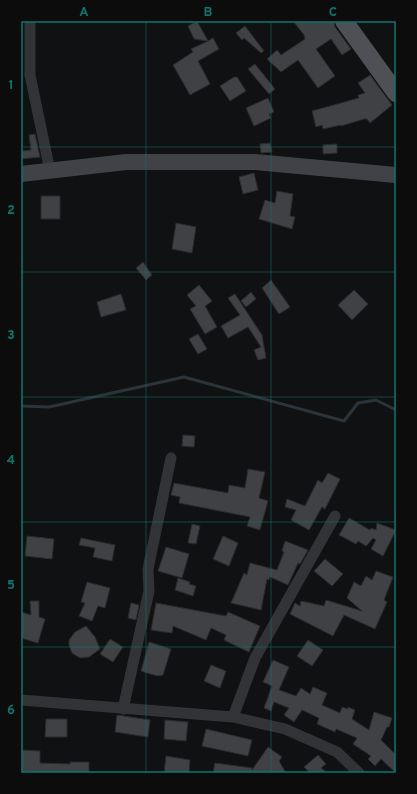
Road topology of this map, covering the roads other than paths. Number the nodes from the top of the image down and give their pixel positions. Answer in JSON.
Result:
{"nodes":[{"id":1,"x":30,"y":21,"type":"edge"},
{"id":2,"x":344,"y":21,"type":"edge"},
{"id":3,"x":396,"y":93,"type":"edge"},
{"id":4,"x":50,"y":171,"type":"junction"},
{"id":5,"x":21,"y":174,"type":"edge"},
{"id":6,"x":396,"y":175,"type":"edge"},
{"id":7,"x":171,"y":458,"type":"dead end"},
{"id":8,"x":335,"y":516,"type":"dead end"},
{"id":9,"x":21,"y":700,"type":"edge"},
{"id":10,"x":123,"y":709,"type":"junction"},
{"id":11,"x":233,"y":717,"type":"junction"},
{"id":12,"x":359,"y":773,"type":"edge"}],
"edges":[{"from":1,"to":4,"type":"street"},
{"from":2,"to":3,"type":"main road"},
{"from":4,"to":5,"type":"street"},
{"from":4,"to":6,"type":"street"},
{"from":7,"to":10,"type":"street"},
{"from":8,"to":11,"type":"street"},
{"from":9,"to":10,"type":"street"},
{"from":10,"to":11,"type":"street"},
{"from":11,"to":12,"type":"street"}]}
